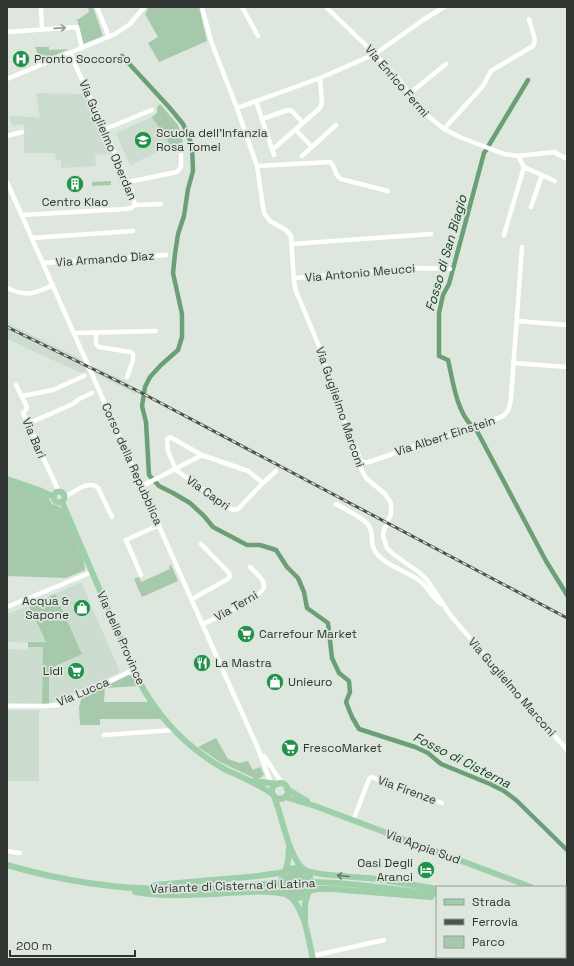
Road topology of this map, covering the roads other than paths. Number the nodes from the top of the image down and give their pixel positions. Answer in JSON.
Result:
{"nodes":[{"id":1,"x":41,"y":7,"type":"edge"},
{"id":2,"x":97,"y":7,"type":"edge"},
{"id":3,"x":144,"y":7,"type":"edge"},
{"id":4,"x":202,"y":7,"type":"edge"},
{"id":5,"x":242,"y":7,"type":"edge"},
{"id":6,"x":326,"y":7,"type":"edge"},
{"id":7,"x":444,"y":7,"type":"edge"},
{"id":8,"x":529,"y":19,"type":"dead end"},
{"id":9,"x":42,"y":30,"type":"junction"},
{"id":10,"x":7,"y":32,"type":"edge"},
{"id":11,"x":258,"y":36,"type":"dead end"},
{"id":12,"x":109,"y":37,"type":"junction"},
{"id":13,"x":82,"y":48,"type":"junction"},
{"id":14,"x":70,"y":53,"type":"junction"},
{"id":15,"x":375,"y":54,"type":"junction"},
{"id":16,"x":446,"y":64,"type":"dead end"},
{"id":17,"x":320,"y":78,"type":"junction"},
{"id":18,"x":7,"y":79,"type":"edge"},
{"id":19,"x":409,"y":94,"type":"junction"},
{"id":20,"x":256,"y":101,"type":"junction"},
{"id":21,"x":237,"y":108,"type":"junction"},
{"id":22,"x":152,"y":110,"type":"dead end"},
{"id":23,"x":262,"y":119,"type":"junction"},
{"id":24,"x":304,"y":123,"type":"junction"},
{"id":25,"x":336,"y":125,"type":"dead end"},
{"id":26,"x":444,"y":129,"type":"junction"},
{"id":27,"x":105,"y":130,"type":"junction"},
{"id":28,"x":296,"y":130,"type":"junction"},
{"id":29,"x":22,"y":132,"type":"dead end"},
{"id":30,"x":7,"y":136,"type":"edge"},
{"id":31,"x":312,"y":147,"type":"junction"},
{"id":32,"x":181,"y":155,"type":"dead end"},
{"id":33,"x":302,"y":156,"type":"dead end"},
{"id":34,"x":518,"y":156,"type":"junction"},
{"id":35,"x":567,"y":159,"type":"edge"},
{"id":36,"x":257,"y":166,"type":"junction"},
{"id":37,"x":524,"y":167,"type":"junction"},
{"id":38,"x":542,"y":175,"type":"junction"},
{"id":39,"x":555,"y":181,"type":"dead end"},
{"id":40,"x":7,"y":182,"type":"edge"},
{"id":41,"x":128,"y":182,"type":"junction"},
{"id":42,"x":388,"y":191,"type":"dead end"},
{"id":43,"x":161,"y":204,"type":"dead end"},
{"id":44,"x":135,"y":206,"type":"junction"},
{"id":45,"x":532,"y":207,"type":"dead end"},
{"id":46,"x":22,"y":215,"type":"junction"},
{"id":47,"x":134,"y":231,"type":"dead end"},
{"id":48,"x":430,"y":234,"type":"dead end"},
{"id":49,"x":504,"y":235,"type":"dead end"},
{"id":50,"x":32,"y":238,"type":"junction"},
{"id":51,"x":292,"y":244,"type":"junction"},
{"id":52,"x":522,"y":247,"type":"dead end"},
{"id":53,"x":166,"y":255,"type":"dead end"},
{"id":54,"x":43,"y":263,"type":"junction"},
{"id":55,"x":450,"y":269,"type":"dead end"},
{"id":56,"x":294,"y":278,"type":"junction"},
{"id":57,"x":53,"y":285,"type":"junction"},
{"id":58,"x":7,"y":288,"type":"edge"},
{"id":59,"x":518,"y":321,"type":"junction"},
{"id":60,"x":567,"y":325,"type":"edge"},
{"id":61,"x":156,"y":331,"type":"dead end"},
{"id":62,"x":96,"y":332,"type":"junction"},
{"id":63,"x":74,"y":333,"type":"junction"},
{"id":64,"x":513,"y":363,"type":"junction"},
{"id":65,"x":567,"y":368,"type":"edge"},
{"id":66,"x":84,"y":376,"type":"dead end"},
{"id":67,"x":127,"y":378,"type":"dead end"},
{"id":68,"x":16,"y":385,"type":"dead end"},
{"id":69,"x":92,"y":393,"type":"dead end"},
{"id":70,"x":22,"y":396,"type":"junction"},
{"id":71,"x":27,"y":424,"type":"junction"},
{"id":72,"x":349,"y":440,"type":"junction"},
{"id":73,"x":202,"y":455,"type":"junction"},
{"id":74,"x":175,"y":469,"type":"junction"},
{"id":75,"x":276,"y":472,"type":"dead end"},
{"id":76,"x":7,"y":479,"type":"edge"},
{"id":77,"x":262,"y":483,"type":"junction"},
{"id":78,"x":142,"y":486,"type":"junction"},
{"id":79,"x":59,"y":492,"type":"junction"},
{"id":80,"x":54,"y":496,"type":"junction"},
{"id":81,"x":63,"y":500,"type":"junction"},
{"id":82,"x":336,"y":504,"type":"dead end"},
{"id":83,"x":112,"y":517,"type":"dead end"},
{"id":84,"x":159,"y":525,"type":"junction"},
{"id":85,"x":201,"y":544,"type":"dead end"},
{"id":86,"x":250,"y":567,"type":"dead end"},
{"id":87,"x":92,"y":572,"type":"junction"},
{"id":88,"x":141,"y":575,"type":"dead end"},
{"id":89,"x":192,"y":599,"type":"junction"},
{"id":90,"x":445,"y":606,"type":"junction"},
{"id":91,"x":7,"y":607,"type":"edge"},
{"id":92,"x":203,"y":624,"type":"junction"},
{"id":93,"x":134,"y":670,"type":"junction"},
{"id":94,"x":7,"y":706,"type":"edge"},
{"id":95,"x":174,"y":730,"type":"junction"},
{"id":96,"x":104,"y":735,"type":"dead end"},
{"id":97,"x":257,"y":746,"type":"junction"},
{"id":98,"x":567,"y":750,"type":"edge"},
{"id":99,"x":266,"y":768,"type":"junction"},
{"id":100,"x":248,"y":780,"type":"junction"},
{"id":101,"x":261,"y":782,"type":"junction"},
{"id":102,"x":272,"y":786,"type":"junction"},
{"id":103,"x":283,"y":786,"type":"junction"},
{"id":104,"x":273,"y":796,"type":"junction"},
{"id":105,"x":283,"y":798,"type":"junction"},
{"id":106,"x":442,"y":803,"type":"dead end"},
{"id":107,"x":315,"y":806,"type":"junction"},
{"id":108,"x":352,"y":821,"type":"junction"},
{"id":109,"x":284,"y":823,"type":"junction"},
{"id":110,"x":289,"y":846,"type":"junction"},
{"id":111,"x":7,"y":851,"type":"edge"},
{"id":112,"x":20,"y":854,"type":"dead end"},
{"id":113,"x":7,"y":865,"type":"edge"},
{"id":114,"x":305,"y":870,"type":"junction"},
{"id":115,"x":285,"y":872,"type":"junction"},
{"id":116,"x":108,"y":886,"type":"junction"},
{"id":117,"x":528,"y":886,"type":"edge"},
{"id":118,"x":436,"y":889,"type":"edge"},
{"id":119,"x":309,"y":891,"type":"junction"},
{"id":120,"x":436,"y":894,"type":"edge"},
{"id":121,"x":289,"y":896,"type":"junction"},
{"id":122,"x":436,"y":897,"type":"edge"},
{"id":123,"x":305,"y":922,"type":"junction"},
{"id":124,"x":384,"y":940,"type":"dead end"},
{"id":125,"x":312,"y":958,"type":"edge"}],
"edges":[{"from":1,"to":9,"type":"street"},
{"from":2,"to":12,"type":"street"},
{"from":3,"to":12,"type":"street"},
{"from":4,"to":21,"type":"street","name":"Via Guglielmo Marconi"},
{"from":5,"to":11,"type":"street"},
{"from":6,"to":15,"type":"street","name":"Via Enrico Fermi"},
{"from":7,"to":15,"type":"street"},
{"from":8,"to":26,"type":"street"},
{"from":9,"to":10,"type":"street"},
{"from":9,"to":13,"type":"street","one_way":true},
{"from":12,"to":13,"type":"street"},
{"from":13,"to":14,"type":"street"},
{"from":14,"to":18,"type":"street"},
{"from":14,"to":27,"type":"street","name":"Via Guglielmo Oberdan"},
{"from":15,"to":17,"type":"street"},
{"from":15,"to":19,"type":"street","name":"Via Enrico Fermi"},
{"from":16,"to":19,"type":"street"},
{"from":17,"to":20,"type":"street"},
{"from":17,"to":24,"type":"street"},
{"from":19,"to":26,"type":"street","name":"Via Enrico Fermi"},
{"from":20,"to":21,"type":"street"},
{"from":20,"to":23,"type":"street"},
{"from":21,"to":36,"type":"street","name":"Via Guglielmo Marconi"},
{"from":22,"to":27,"type":"street"},
{"from":23,"to":24,"type":"street"},
{"from":23,"to":28,"type":"street"},
{"from":24,"to":28,"type":"street"},
{"from":25,"to":31,"type":"street"},
{"from":26,"to":34,"type":"street","name":"Via Enrico Fermi"},
{"from":27,"to":41,"type":"street","name":"Via Guglielmo Oberdan"},
{"from":28,"to":31,"type":"street"},
{"from":29,"to":30,"type":"street"},
{"from":31,"to":33,"type":"street"},
{"from":32,"to":41,"type":"street"},
{"from":34,"to":35,"type":"street","name":"Via Enrico Fermi"},
{"from":34,"to":37,"type":"street"},
{"from":36,"to":42,"type":"street"},
{"from":36,"to":51,"type":"street","name":"Via Guglielmo Marconi"},
{"from":37,"to":38,"type":"street"},
{"from":37,"to":49,"type":"street"},
{"from":38,"to":39,"type":"street"},
{"from":38,"to":45,"type":"street"},
{"from":40,"to":46,"type":"street","name":"Corso della Repubblica"},
{"from":41,"to":44,"type":"street","name":"Via Guglielmo Oberdan"},
{"from":43,"to":44,"type":"street"},
{"from":44,"to":46,"type":"street"},
{"from":46,"to":50,"type":"street","name":"Corso della Repubblica"},
{"from":47,"to":50,"type":"street"},
{"from":48,"to":51,"type":"street"},
{"from":50,"to":54,"type":"street","name":"Corso della Repubblica"},
{"from":51,"to":56,"type":"street","name":"Via Guglielmo Marconi"},
{"from":52,"to":59,"type":"street","name":"Via Albert Einstein"},
{"from":53,"to":54,"type":"street","name":"Via Armando Diaz"},
{"from":54,"to":57,"type":"street","name":"Corso della Repubblica"},
{"from":55,"to":56,"type":"street","name":"Via Antonio Meucci"},
{"from":56,"to":72,"type":"street","name":"Via Guglielmo Marconi"},
{"from":57,"to":58,"type":"street"},
{"from":57,"to":63,"type":"street","name":"Corso della Repubblica"},
{"from":59,"to":60,"type":"street"},
{"from":59,"to":64,"type":"street","name":"Via Albert Einstein"},
{"from":61,"to":62,"type":"street"},
{"from":62,"to":63,"type":"street"},
{"from":62,"to":67,"type":"street"},
{"from":63,"to":78,"type":"street","name":"Corso della Repubblica"},
{"from":64,"to":65,"type":"street"},
{"from":64,"to":72,"type":"street","name":"Via Albert Einstein"},
{"from":66,"to":70,"type":"street"},
{"from":68,"to":70,"type":"street","name":"Via Bari"},
{"from":69,"to":71,"type":"street"},
{"from":70,"to":71,"type":"street","name":"Via Bari"},
{"from":71,"to":79,"type":"street","name":"Via Bari"},
{"from":72,"to":90,"type":"street","name":"Via Guglielmo Marconi"},
{"from":73,"to":74,"type":"street"},
{"from":73,"to":74,"type":"street"},
{"from":73,"to":77,"type":"street"},
{"from":74,"to":77,"type":"street","name":"Via Capri"},
{"from":74,"to":78,"type":"street"},
{"from":75,"to":77,"type":"street","name":"Via Capri"},
{"from":76,"to":80,"type":"main road"},
{"from":78,"to":84,"type":"street","name":"Corso della Repubblica"},
{"from":79,"to":80,"type":"main road"},
{"from":79,"to":81,"type":"main road"},
{"from":80,"to":81,"type":"main road"},
{"from":81,"to":83,"type":"street"},
{"from":81,"to":87,"type":"main road","name":"Via delle Province"},
{"from":82,"to":90,"type":"street"},
{"from":84,"to":88,"type":"street"},
{"from":84,"to":89,"type":"street","name":"Corso della Repubblica"},
{"from":85,"to":89,"type":"street"},
{"from":86,"to":92,"type":"street","name":"Via Terni"},
{"from":87,"to":91,"type":"street"},
{"from":87,"to":93,"type":"main road","name":"Via delle Province"},
{"from":89,"to":92,"type":"street","name":"Corso della Repubblica"},
{"from":90,"to":98,"type":"street","name":"Via Guglielmo Marconi"},
{"from":92,"to":97,"type":"street","name":"Corso della Repubblica"},
{"from":93,"to":94,"type":"street","name":"Via Lucca"},
{"from":93,"to":95,"type":"main road","name":"Via delle Province"},
{"from":95,"to":96,"type":"street"},
{"from":95,"to":100,"type":"main road","name":"Via delle Province"},
{"from":97,"to":99,"type":"street","name":"Corso della Repubblica"},
{"from":97,"to":103,"type":"street","name":"Corso della Repubblica"},
{"from":99,"to":101,"type":"street"},
{"from":99,"to":102,"type":"street","name":"Corso della Repubblica"},
{"from":100,"to":101,"type":"main road","name":"Via delle Province"},
{"from":100,"to":104,"type":"main road","name":"Via delle Province"},
{"from":101,"to":102,"type":"main road","name":"Via delle Province"},
{"from":102,"to":103,"type":"main road"},
{"from":102,"to":104,"type":"main road"},
{"from":103,"to":105,"type":"main road"},
{"from":103,"to":107,"type":"main road","name":"Via Appia Sud"},
{"from":104,"to":105,"type":"main road"},
{"from":104,"to":109,"type":"main road"},
{"from":105,"to":107,"type":"main road","name":"Via Appia Sud"},
{"from":105,"to":109,"type":"main road"},
{"from":106,"to":108,"type":"street","name":"Via Firenze"},
{"from":107,"to":108,"type":"main road","name":"Via Appia Sud"},
{"from":108,"to":117,"type":"main road","name":"Via Appia Sud"},
{"from":109,"to":110,"type":"main road"},
{"from":110,"to":114,"type":"main road"},
{"from":110,"to":115,"type":"main road"},
{"from":111,"to":112,"type":"street"},
{"from":113,"to":116,"type":"main road","name":"Variante di Cisterna di Latina"},
{"from":114,"to":115,"type":"main road"},
{"from":118,"to":114,"type":"main road","one_way":true},
{"from":114,"to":119,"type":"main road"},
{"from":115,"to":116,"type":"main road"},
{"from":115,"to":121,"type":"main road"},
{"from":116,"to":120,"type":"main road","name":"Variante di Cisterna di Latina"},
{"from":116,"to":121,"type":"main road"},
{"from":119,"to":121,"type":"main road"},
{"from":119,"to":122,"type":"main road"},
{"from":119,"to":123,"type":"main road"},
{"from":121,"to":123,"type":"main road"},
{"from":123,"to":125,"type":"main road"},
{"from":124,"to":125,"type":"street"}]}
